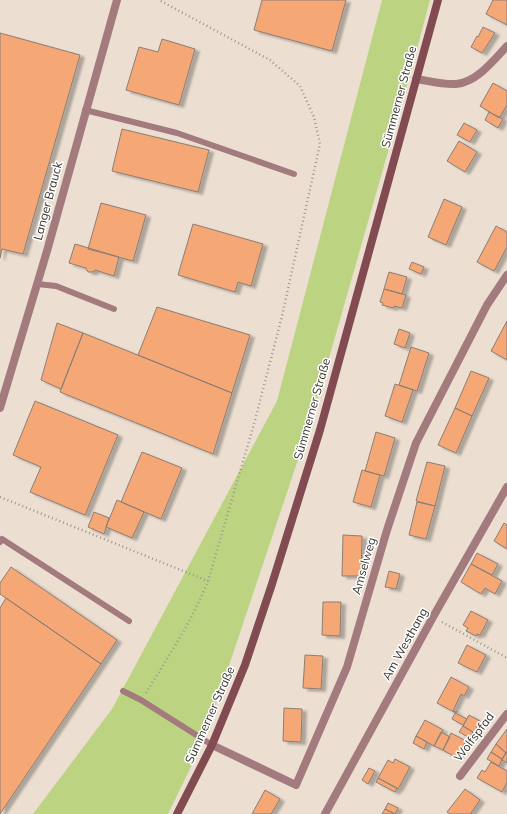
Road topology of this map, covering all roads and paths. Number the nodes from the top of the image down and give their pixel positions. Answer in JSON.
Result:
{"nodes":[{"id":1,"x":117,"y":0,"type":"edge"},
{"id":2,"x":159,"y":0,"type":"edge"},
{"id":3,"x":438,"y":0,"type":"edge"},
{"id":4,"x":507,"y":46,"type":"edge"},
{"id":5,"x":416,"y":79,"type":"junction"},
{"id":6,"x":86,"y":110,"type":"junction"},
{"id":7,"x":294,"y":174,"type":"dead end"},
{"id":8,"x":507,"y":275,"type":"edge"},
{"id":9,"x":38,"y":284,"type":"junction"},
{"id":10,"x":114,"y":309,"type":"dead end"},
{"id":11,"x":0,"y":408,"type":"edge"},
{"id":12,"x":507,"y":487,"type":"edge"},
{"id":13,"x":0,"y":497,"type":"edge"},
{"id":14,"x":0,"y":542,"type":"edge"},
{"id":15,"x":208,"y":581,"type":"junction"},
{"id":16,"x":433,"y":617,"type":"junction"},
{"id":17,"x":129,"y":621,"type":"dead end"},
{"id":18,"x":507,"y":658,"type":"edge"},
{"id":19,"x":122,"y":691,"type":"dead end"},
{"id":20,"x":141,"y":700,"type":"junction"},
{"id":21,"x":507,"y":714,"type":"edge"},
{"id":22,"x":212,"y":745,"type":"junction"},
{"id":23,"x":460,"y":776,"type":"dead end"},
{"id":24,"x":177,"y":814,"type":"edge"},
{"id":25,"x":325,"y":814,"type":"edge"}],
"edges":[{"from":1,"to":6,"type":"street","name":"Langer Brauck"},
{"from":2,"to":15,"type":"path"},
{"from":3,"to":5,"type":"main road","name":"Sümmerner Straße"},
{"from":4,"to":5,"type":"street"},
{"from":5,"to":22,"type":"main road","name":"Sümmerner Straße"},
{"from":6,"to":7,"type":"lane"},
{"from":6,"to":9,"type":"street","name":"Langer Brauck"},
{"from":8,"to":22,"type":"street","name":"Amselweg"},
{"from":9,"to":10,"type":"lane"},
{"from":9,"to":11,"type":"street","name":"Langer Brauck"},
{"from":12,"to":16,"type":"street","name":"Am Westhang"},
{"from":13,"to":15,"type":"path"},
{"from":14,"to":17,"type":"lane"},
{"from":15,"to":20,"type":"path"},
{"from":16,"to":18,"type":"path"},
{"from":16,"to":25,"type":"street","name":"Am Westhang"},
{"from":19,"to":20,"type":"lane"},
{"from":20,"to":22,"type":"lane"},
{"from":21,"to":23,"type":"street","name":"Wolfspfad"},
{"from":22,"to":24,"type":"main road","name":"Sümmerner Straße"}]}
